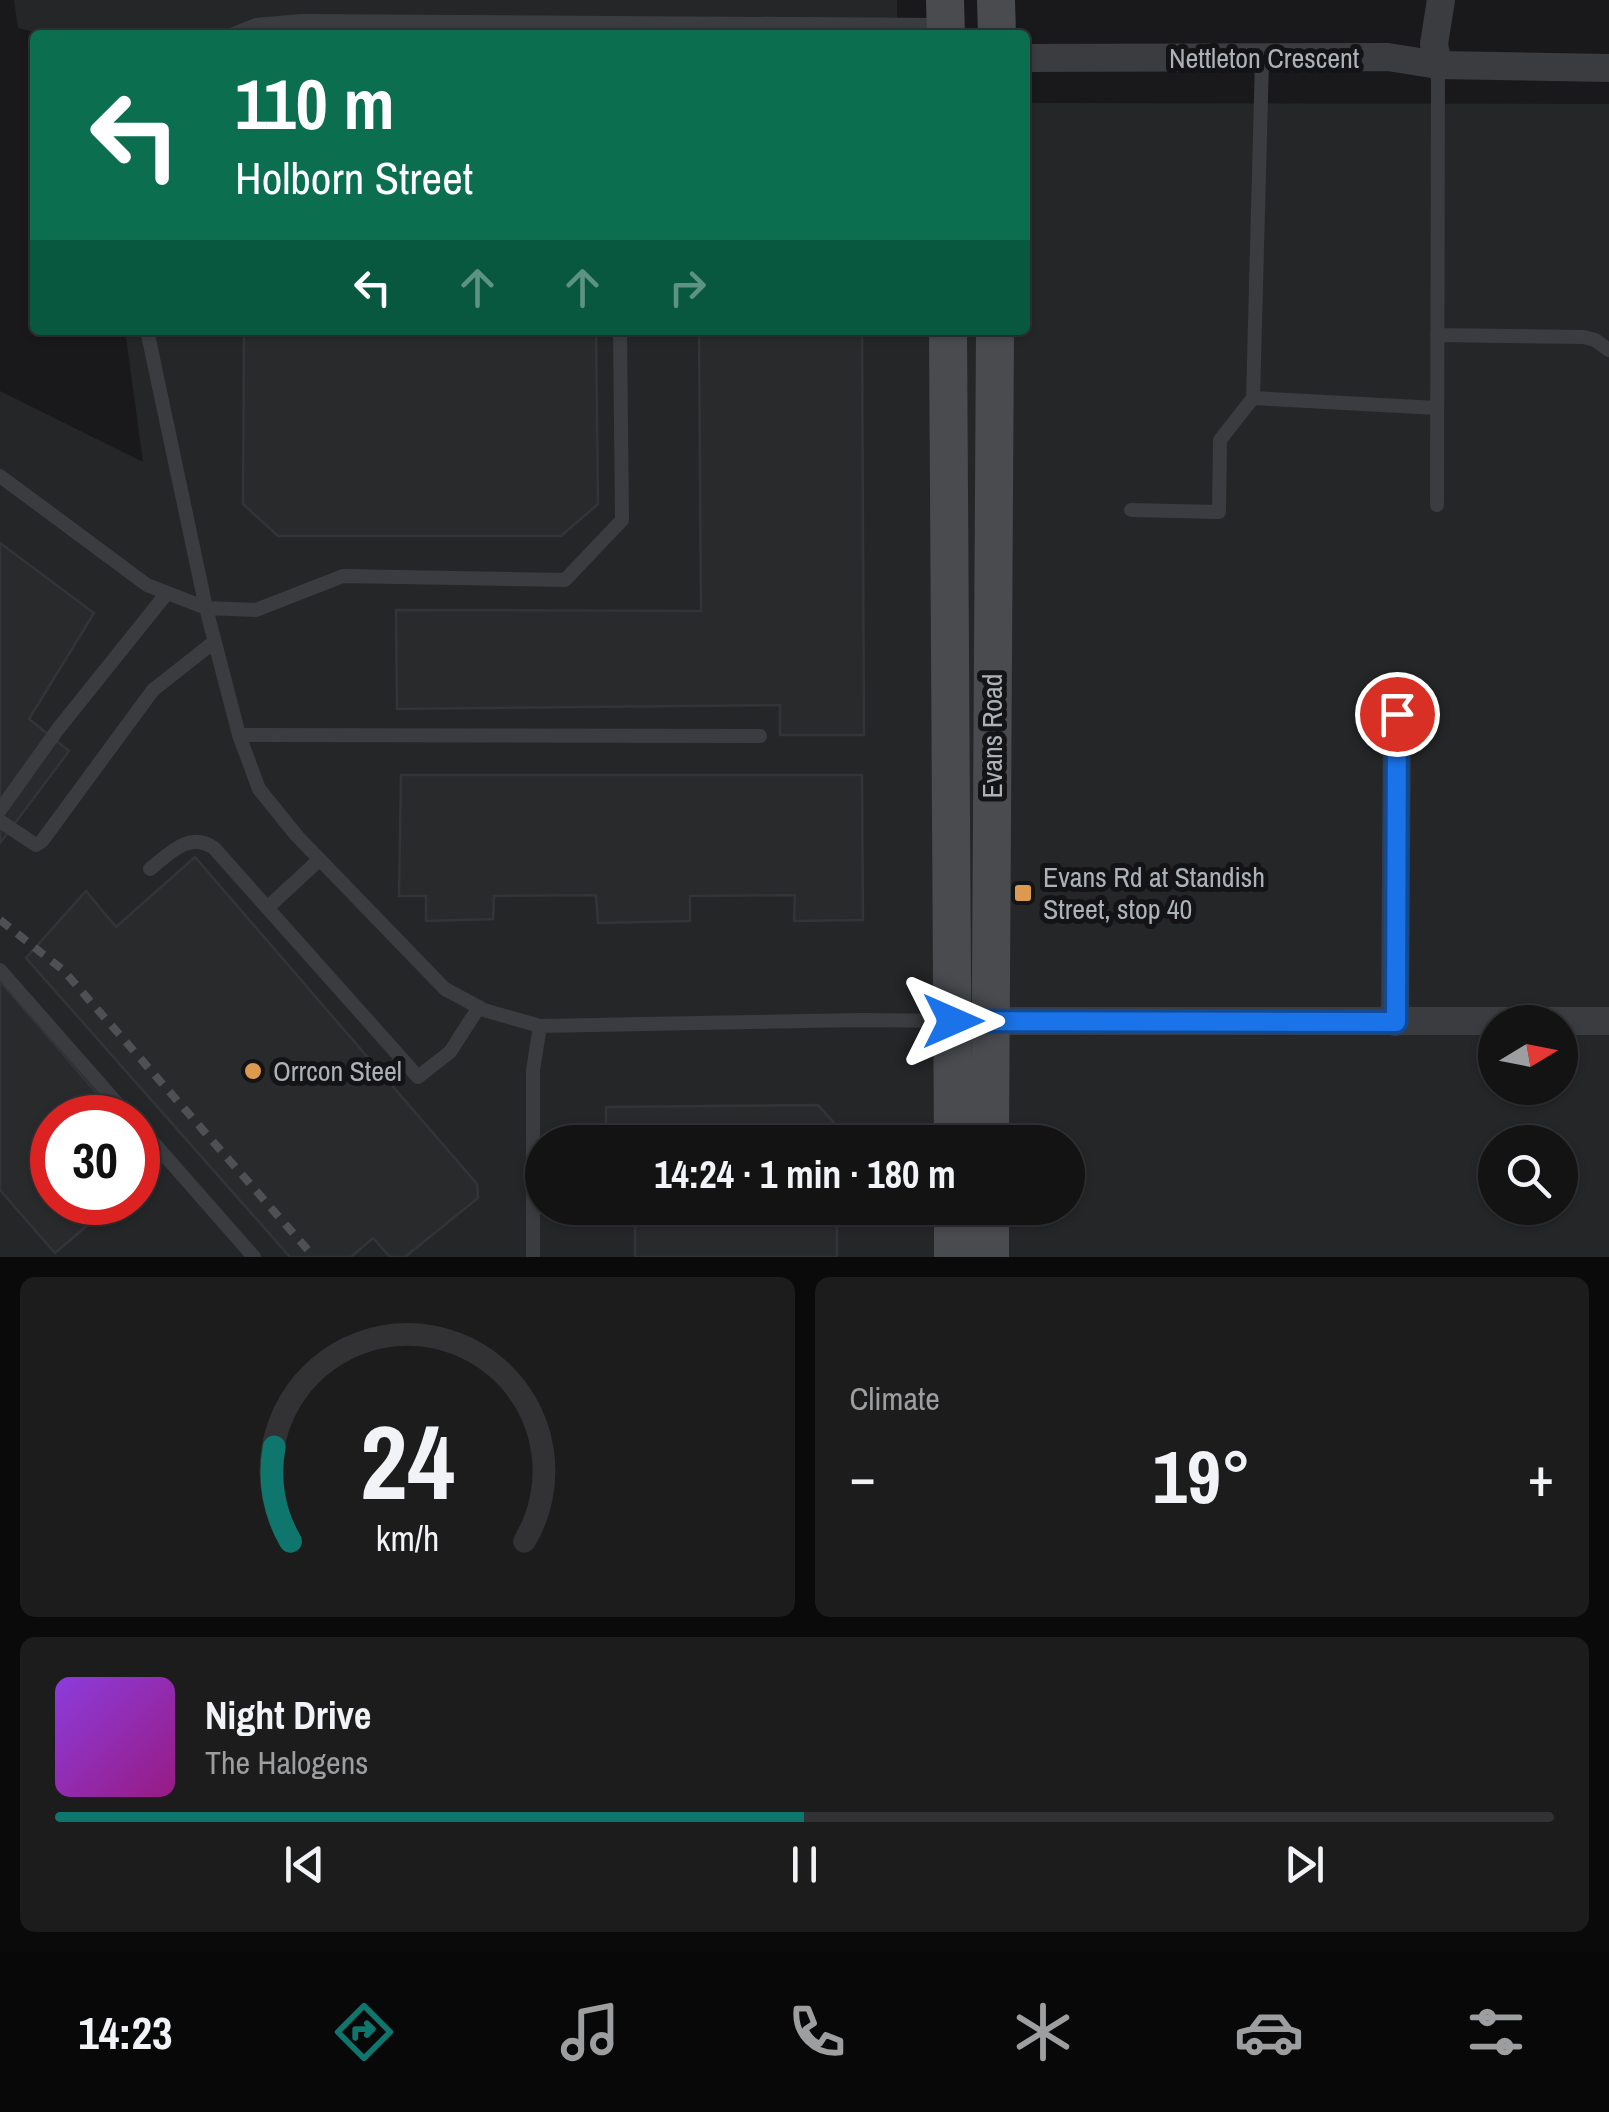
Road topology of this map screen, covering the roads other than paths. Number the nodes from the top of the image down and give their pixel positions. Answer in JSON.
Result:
{"nodes":[{"id":1,"x":996,"y":0,"type":"edge"},
{"id":2,"x":1441,"y":0,"type":"edge"},
{"id":3,"x":945,"y":20,"type":"edge"},
{"id":4,"x":620,"y":28,"type":"edge"},
{"id":5,"x":244,"y":30,"type":"edge"},
{"id":6,"x":997,"y":30,"type":"edge"},
{"id":7,"x":1030,"y":58,"type":"edge"},
{"id":8,"x":1262,"y":60,"type":"junction"},
{"id":9,"x":1438,"y":65,"type":"junction"},
{"id":10,"x":1609,"y":68,"type":"edge"},
{"id":11,"x":148,"y":335,"type":"edge"},
{"id":12,"x":620,"y":335,"type":"edge"},
{"id":13,"x":948,"y":335,"type":"edge"},
{"id":14,"x":995,"y":335,"type":"edge"},
{"id":15,"x":1437,"y":335,"type":"junction"},
{"id":16,"x":1609,"y":350,"type":"edge"},
{"id":17,"x":1253,"y":398,"type":"junction"},
{"id":18,"x":1437,"y":408,"type":"junction"},
{"id":19,"x":0,"y":476,"type":"edge"},
{"id":20,"x":1437,"y":505,"type":"dead end"},
{"id":21,"x":1131,"y":510,"type":"dead end"},
{"id":22,"x":167,"y":593,"type":"junction"},
{"id":23,"x":206,"y":608,"type":"junction"},
{"id":24,"x":214,"y":642,"type":"junction"},
{"id":25,"x":1397,"y":714,"type":"dead end"},
{"id":26,"x":239,"y":735,"type":"junction"},
{"id":27,"x":760,"y":736,"type":"dead end"},
{"id":28,"x":0,"y":810,"type":"edge"},
{"id":29,"x":0,"y":821,"type":"edge"},
{"id":30,"x":319,"y":860,"type":"junction"},
{"id":31,"x":150,"y":869,"type":"dead end"},
{"id":32,"x":268,"y":908,"type":"junction"},
{"id":33,"x":0,"y":970,"type":"edge"},
{"id":34,"x":478,"y":1008,"type":"junction"},
{"id":35,"x":971,"y":1021,"type":"junction"},
{"id":36,"x":1609,"y":1021,"type":"edge"},
{"id":37,"x":1396,"y":1022,"type":"junction"},
{"id":38,"x":540,"y":1026,"type":"junction"},
{"id":39,"x":110,"y":1095,"type":"edge"},
{"id":40,"x":956,"y":1125,"type":"edge"},
{"id":41,"x":987,"y":1125,"type":"edge"},
{"id":42,"x":160,"y":1151,"type":"edge"},
{"id":43,"x":953,"y":1225,"type":"edge"},
{"id":44,"x":990,"y":1225,"type":"edge"},
{"id":45,"x":254,"y":1257,"type":"edge"},
{"id":46,"x":534,"y":1257,"type":"edge"},
{"id":47,"x":953,"y":1257,"type":"edge"},
{"id":48,"x":990,"y":1257,"type":"edge"}],
"edges":[{"from":1,"to":6,"type":"main road"},
{"from":2,"to":9,"type":"street"},
{"from":3,"to":4,"type":"lane"},
{"from":4,"to":5,"type":"lane"},
{"from":7,"to":8,"type":"street","name":"Nettleton Crescent"},
{"from":8,"to":9,"type":"street","name":"Nettleton Crescent"},
{"from":8,"to":17,"type":"lane"},
{"from":9,"to":10,"type":"street","name":"Nettleton Crescent"},
{"from":9,"to":15,"type":"lane"},
{"from":11,"to":23,"type":"lane"},
{"from":12,"to":23,"type":"lane"},
{"from":13,"to":35,"type":"main road","name":"Evans Road"},
{"from":14,"to":35,"type":"main road","name":"Evans Road"},
{"from":15,"to":16,"type":"lane"},
{"from":15,"to":18,"type":"lane"},
{"from":17,"to":18,"type":"lane"},
{"from":17,"to":21,"type":"lane"},
{"from":18,"to":20,"type":"lane"},
{"from":19,"to":22,"type":"lane"},
{"from":22,"to":23,"type":"lane"},
{"from":22,"to":28,"type":"lane"},
{"from":23,"to":24,"type":"lane"},
{"from":24,"to":26,"type":"lane"},
{"from":24,"to":29,"type":"lane"},
{"from":25,"to":37,"type":"street"},
{"from":26,"to":27,"type":"lane"},
{"from":26,"to":30,"type":"lane"},
{"from":30,"to":32,"type":"lane"},
{"from":30,"to":34,"type":"lane"},
{"from":31,"to":32,"type":"lane"},
{"from":32,"to":34,"type":"lane"},
{"from":33,"to":39,"type":"lane"},
{"from":34,"to":38,"type":"lane"},
{"from":35,"to":37,"type":"street"},
{"from":35,"to":38,"type":"lane"},
{"from":35,"to":40,"type":"main road","name":"Evans Road"},
{"from":35,"to":41,"type":"main road","name":"Evans Road"},
{"from":36,"to":37,"type":"street"},
{"from":38,"to":46,"type":"lane"},
{"from":42,"to":45,"type":"lane"},
{"from":43,"to":47,"type":"main road"},
{"from":44,"to":48,"type":"main road"}]}
